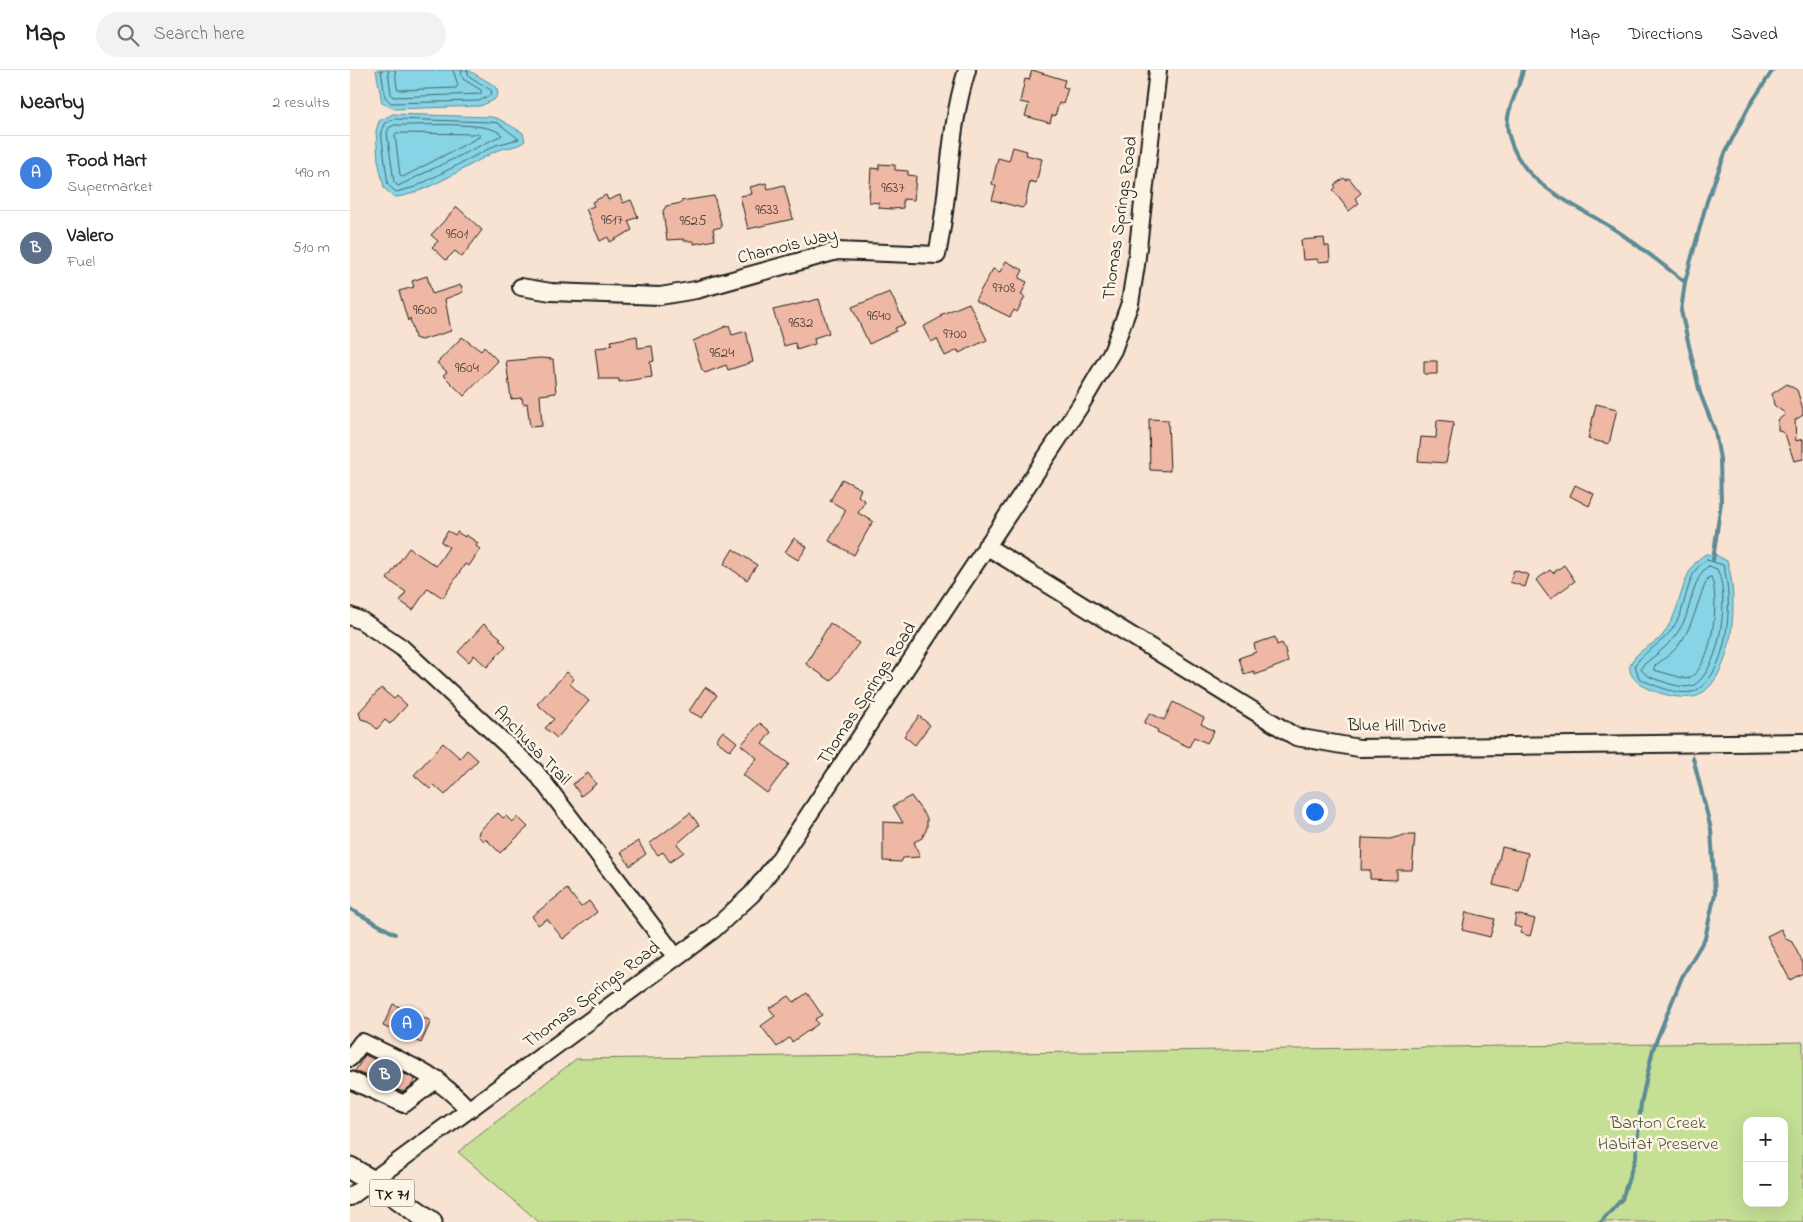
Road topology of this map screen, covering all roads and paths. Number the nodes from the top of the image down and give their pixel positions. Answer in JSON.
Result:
{"nodes":[{"id":1,"x":967,"y":70,"type":"edge"},
{"id":2,"x":1158,"y":70,"type":"edge"},
{"id":3,"x":521,"y":287,"type":"dead end"},
{"id":4,"x":986,"y":546,"type":"junction"},
{"id":5,"x":350,"y":616,"type":"edge"},
{"id":6,"x":1803,"y":742,"type":"edge"},
{"id":7,"x":675,"y":956,"type":"junction"},
{"id":8,"x":350,"y":1058,"type":"edge"},
{"id":9,"x":438,"y":1079,"type":"junction"},
{"id":10,"x":350,"y":1080,"type":"edge"},
{"id":11,"x":468,"y":1109,"type":"junction"},
{"id":12,"x":350,"y":1168,"type":"edge"},
{"id":13,"x":372,"y":1181,"type":"junction"},
{"id":14,"x":350,"y":1197,"type":"edge"},
{"id":15,"x":431,"y":1222,"type":"edge"}],
"edges":[{"from":1,"to":3,"type":"street","name":"Chamois Way"},
{"from":2,"to":4,"type":"street","name":"Thomas Springs Road"},
{"from":4,"to":6,"type":"street","name":"Blue Hill Drive"},
{"from":4,"to":7,"type":"street","name":"Thomas Springs Road"},
{"from":5,"to":7,"type":"street","name":"Anchusa Trail"},
{"from":7,"to":11,"type":"street","name":"Thomas Springs Road"},
{"from":8,"to":9,"type":"street"},
{"from":9,"to":10,"type":"street"},
{"from":9,"to":11,"type":"street"},
{"from":11,"to":13,"type":"street","name":"Thomas Springs Road"},
{"from":12,"to":13,"type":"main road","number":"TX 71"},
{"from":13,"to":14,"type":"street","name":"Thomas Springs Road"},
{"from":13,"to":15,"type":"main road","number":"TX 71"}]}
